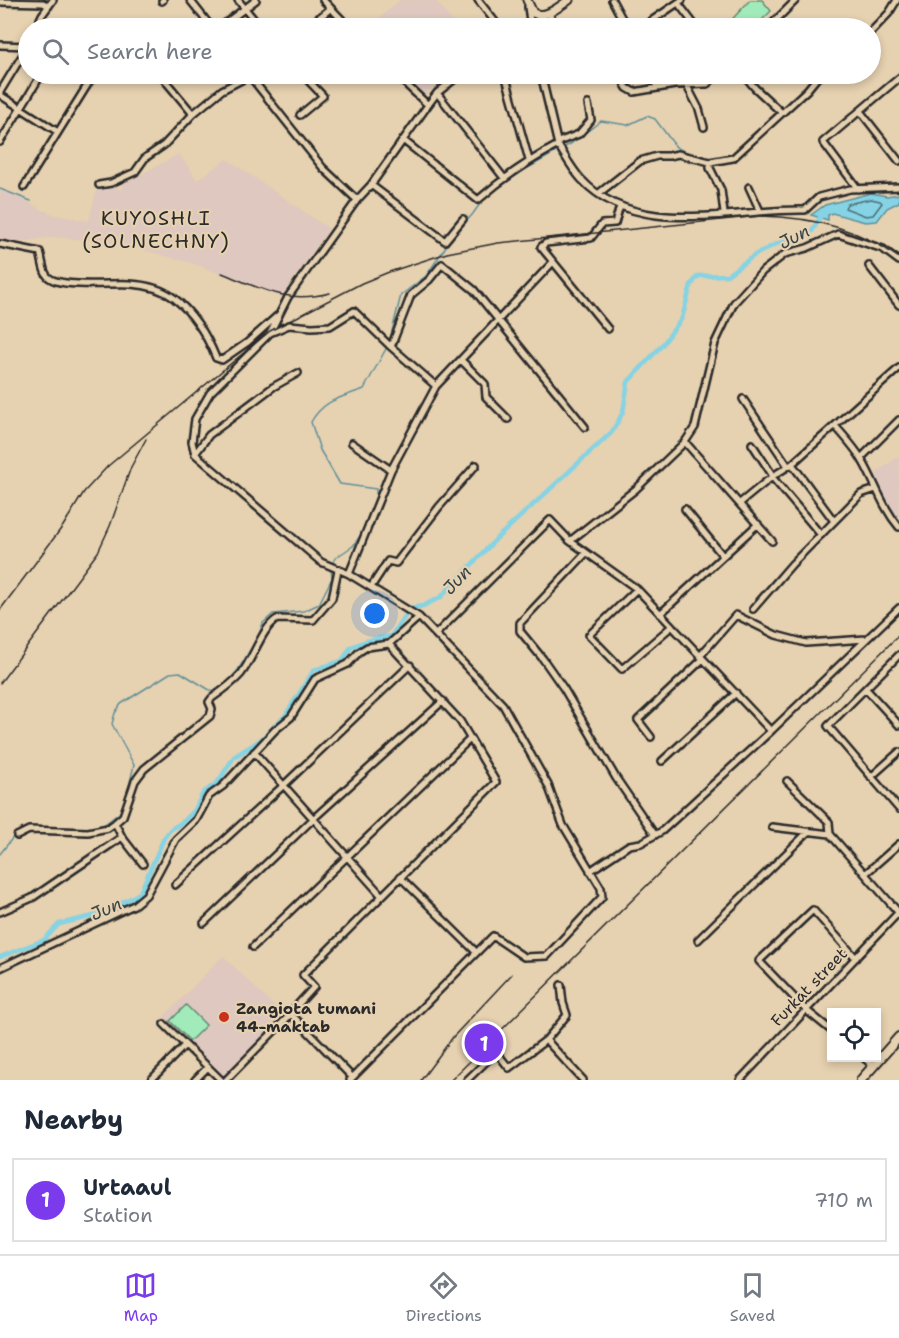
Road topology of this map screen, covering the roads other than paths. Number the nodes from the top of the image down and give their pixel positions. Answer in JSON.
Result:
{"nodes":[{"id":1,"x":53,"y":0,"type":"edge"},
{"id":2,"x":238,"y":0,"type":"edge"},
{"id":3,"x":255,"y":0,"type":"edge"},
{"id":4,"x":323,"y":0,"type":"edge"},
{"id":5,"x":478,"y":0,"type":"edge"},
{"id":6,"x":568,"y":0,"type":"edge"},
{"id":7,"x":612,"y":0,"type":"edge"},
{"id":8,"x":796,"y":0,"type":"edge"},
{"id":9,"x":897,"y":0,"type":"edge"},
{"id":10,"x":193,"y":1,"type":"edge"},
{"id":11,"x":680,"y":1,"type":"edge"},
{"id":12,"x":0,"y":2,"type":"edge"},
{"id":13,"x":528,"y":3,"type":"edge"},
{"id":14,"x":49,"y":6,"type":"junction"},
{"id":15,"x":244,"y":9,"type":"junction"},
{"id":16,"x":330,"y":9,"type":"junction"},
{"id":17,"x":548,"y":13,"type":"junction"},
{"id":18,"x":41,"y":18,"type":"edge"},
{"id":19,"x":205,"y":18,"type":"edge"},
{"id":20,"x":232,"y":18,"type":"edge"},
{"id":21,"x":252,"y":18,"type":"edge"},
{"id":22,"x":319,"y":18,"type":"edge"},
{"id":23,"x":339,"y":18,"type":"edge"},
{"id":24,"x":492,"y":18,"type":"edge"},
{"id":25,"x":530,"y":18,"type":"edge"},
{"id":26,"x":541,"y":18,"type":"edge"},
{"id":27,"x":551,"y":18,"type":"edge"},
{"id":28,"x":622,"y":18,"type":"edge"},
{"id":29,"x":655,"y":18,"type":"edge"},
{"id":30,"x":691,"y":18,"type":"edge"},
{"id":31,"x":778,"y":18,"type":"edge"},
{"id":32,"x":881,"y":21,"type":"edge"},
{"id":33,"x":0,"y":45,"type":"edge"},
{"id":34,"x":18,"y":45,"type":"edge"},
{"id":35,"x":18,"y":62,"type":"edge"},
{"id":36,"x":899,"y":78,"type":"edge"},
{"id":37,"x":36,"y":84,"type":"edge"},
{"id":38,"x":88,"y":84,"type":"edge"},
{"id":39,"x":168,"y":84,"type":"edge"},
{"id":40,"x":231,"y":84,"type":"edge"},
{"id":41,"x":258,"y":84,"type":"edge"},
{"id":42,"x":312,"y":84,"type":"edge"},
{"id":43,"x":406,"y":84,"type":"edge"},
{"id":44,"x":448,"y":84,"type":"edge"},
{"id":45,"x":508,"y":84,"type":"edge"},
{"id":46,"x":543,"y":84,"type":"edge"},
{"id":47,"x":625,"y":84,"type":"edge"},
{"id":48,"x":656,"y":84,"type":"edge"},
{"id":49,"x":686,"y":84,"type":"junction"},
{"id":50,"x":708,"y":84,"type":"edge"},
{"id":51,"x":752,"y":84,"type":"edge"},
{"id":52,"x":812,"y":84,"type":"edge"},
{"id":53,"x":658,"y":88,"type":"junction"},
{"id":54,"x":0,"y":93,"type":"edge"},
{"id":55,"x":437,"y":93,"type":"junction"},
{"id":56,"x":588,"y":104,"type":"dead end"},
{"id":57,"x":428,"y":105,"type":"junction"},
{"id":58,"x":21,"y":108,"type":"junction"},
{"id":59,"x":860,"y":111,"type":"junction"},
{"id":60,"x":782,"y":113,"type":"junction"},
{"id":61,"x":193,"y":114,"type":"junction"},
{"id":62,"x":300,"y":115,"type":"dead end"},
{"id":63,"x":704,"y":127,"type":"dead end"},
{"id":64,"x":58,"y":132,"type":"junction"},
{"id":65,"x":403,"y":140,"type":"junction"},
{"id":66,"x":0,"y":142,"type":"edge"},
{"id":67,"x":558,"y":144,"type":"junction"},
{"id":68,"x":530,"y":160,"type":"junction"},
{"id":69,"x":899,"y":161,"type":"edge"},
{"id":70,"x":710,"y":162,"type":"junction"},
{"id":71,"x":504,"y":177,"type":"junction"},
{"id":72,"x":99,"y":185,"type":"dead end"},
{"id":73,"x":371,"y":185,"type":"junction"},
{"id":74,"x":24,"y":187,"type":"dead end"},
{"id":75,"x":899,"y":187,"type":"edge"},
{"id":76,"x":748,"y":188,"type":"dead end"},
{"id":77,"x":858,"y":189,"type":"junction"},
{"id":78,"x":598,"y":194,"type":"junction"},
{"id":79,"x":357,"y":200,"type":"junction"},
{"id":80,"x":620,"y":206,"type":"junction"},
{"id":81,"x":760,"y":211,"type":"junction"},
{"id":82,"x":724,"y":213,"type":"junction"},
{"id":83,"x":463,"y":219,"type":"dead end"},
{"id":84,"x":0,"y":244,"type":"edge"},
{"id":85,"x":899,"y":261,"type":"edge"},
{"id":86,"x":552,"y":262,"type":"junction"},
{"id":87,"x":869,"y":266,"type":"dead end"},
{"id":88,"x":899,"y":305,"type":"edge"},
{"id":89,"x":277,"y":316,"type":"junction"},
{"id":90,"x":499,"y":320,"type":"junction"},
{"id":91,"x":608,"y":329,"type":"dead end"},
{"id":92,"x":270,"y":333,"type":"junction"},
{"id":93,"x":391,"y":347,"type":"junction"},
{"id":94,"x":461,"y":360,"type":"junction"},
{"id":95,"x":899,"y":368,"type":"edge"},
{"id":96,"x":298,"y":373,"type":"dead end"},
{"id":97,"x":436,"y":386,"type":"junction"},
{"id":98,"x":743,"y":399,"type":"dead end"},
{"id":99,"x":508,"y":419,"type":"dead end"},
{"id":100,"x":899,"y":420,"type":"edge"},
{"id":101,"x":585,"y":427,"type":"dead end"},
{"id":102,"x":836,"y":427,"type":"junction"},
{"id":103,"x":685,"y":442,"type":"junction"},
{"id":104,"x":352,"y":443,"type":"dead end"},
{"id":105,"x":752,"y":444,"type":"dead end"},
{"id":106,"x":195,"y":454,"type":"junction"},
{"id":107,"x":861,"y":458,"type":"junction"},
{"id":108,"x":476,"y":465,"type":"dead end"},
{"id":109,"x":790,"y":465,"type":"junction"},
{"id":110,"x":391,"y":470,"type":"junction"},
{"id":111,"x":773,"y":477,"type":"junction"},
{"id":112,"x":876,"y":489,"type":"junction"},
{"id":113,"x":740,"y":503,"type":"junction"},
{"id":114,"x":685,"y":509,"type":"dead end"},
{"id":115,"x":834,"y":521,"type":"junction"},
{"id":116,"x":758,"y":524,"type":"junction"},
{"id":117,"x":899,"y":527,"type":"edge"},
{"id":118,"x":821,"y":535,"type":"junction"},
{"id":119,"x":570,"y":541,"type":"junction"},
{"id":120,"x":772,"y":541,"type":"dead end"},
{"id":121,"x":586,"y":553,"type":"junction"},
{"id":122,"x":723,"y":556,"type":"junction"},
{"id":123,"x":338,"y":570,"type":"junction"},
{"id":124,"x":349,"y":574,"type":"junction"},
{"id":125,"x":371,"y":588,"type":"junction"},
{"id":126,"x":637,"y":589,"type":"junction"},
{"id":127,"x":899,"y":608,"type":"edge"},
{"id":128,"x":753,"y":609,"type":"dead end"},
{"id":129,"x":660,"y":614,"type":"junction"},
{"id":130,"x":419,"y":617,"type":"junction"},
{"id":131,"x":672,"y":626,"type":"junction"},
{"id":132,"x":436,"y":634,"type":"junction"},
{"id":133,"x":867,"y":639,"type":"junction"},
{"id":134,"x":389,"y":644,"type":"junction"},
{"id":135,"x":899,"y":655,"type":"edge"},
{"id":136,"x":702,"y":657,"type":"junction"},
{"id":137,"x":410,"y":665,"type":"junction"},
{"id":138,"x":866,"y":688,"type":"junction"},
{"id":139,"x":736,"y":693,"type":"junction"},
{"id":140,"x":443,"y":701,"type":"junction"},
{"id":141,"x":899,"y":725,"type":"edge"},
{"id":142,"x":771,"y":731,"type":"junction"},
{"id":143,"x":651,"y":737,"type":"dead end"},
{"id":144,"x":470,"y":739,"type":"junction"},
{"id":145,"x":254,"y":752,"type":"junction"},
{"id":146,"x":899,"y":752,"type":"edge"},
{"id":147,"x":662,"y":761,"type":"dead end"},
{"id":148,"x":871,"y":777,"type":"junction"},
{"id":149,"x":787,"y":781,"type":"dead end"},
{"id":150,"x":284,"y":785,"type":"junction"},
{"id":151,"x":899,"y":809,"type":"edge"},
{"id":152,"x":313,"y":819,"type":"junction"},
{"id":153,"x":115,"y":823,"type":"junction"},
{"id":154,"x":772,"y":827,"type":"dead end"},
{"id":155,"x":809,"y":831,"type":"junction"},
{"id":156,"x":830,"y":834,"type":"junction"},
{"id":157,"x":655,"y":835,"type":"junction"},
{"id":158,"x":17,"y":836,"type":"dead end"},
{"id":159,"x":122,"y":837,"type":"junction"},
{"id":160,"x":899,"y":844,"type":"edge"},
{"id":161,"x":349,"y":857,"type":"junction"},
{"id":162,"x":143,"y":864,"type":"dead end"},
{"id":163,"x":590,"y":870,"type":"junction"},
{"id":164,"x":865,"y":874,"type":"junction"},
{"id":165,"x":400,"y":877,"type":"junction"},
{"id":166,"x":175,"y":885,"type":"dead end"},
{"id":167,"x":382,"y":896,"type":"junction"},
{"id":168,"x":0,"y":912,"type":"edge"},
{"id":169,"x":899,"y":913,"type":"edge"},
{"id":170,"x":204,"y":923,"type":"dead end"},
{"id":171,"x":698,"y":940,"type":"dead end"},
{"id":172,"x":253,"y":946,"type":"dead end"},
{"id":173,"x":476,"y":952,"type":"junction"},
{"id":174,"x":856,"y":957,"type":"junction"},
{"id":175,"x":0,"y":968,"type":"edge"},
{"id":176,"x":561,"y":985,"type":"dead end"},
{"id":177,"x":806,"y":1010,"type":"junction"},
{"id":178,"x":291,"y":1014,"type":"junction"},
{"id":179,"x":164,"y":1024,"type":"dead end"},
{"id":180,"x":827,"y":1028,"type":"edge"},
{"id":181,"x":899,"y":1030,"type":"edge"},
{"id":182,"x":899,"y":1037,"type":"edge"},
{"id":183,"x":546,"y":1040,"type":"junction"},
{"id":184,"x":185,"y":1045,"type":"junction"},
{"id":185,"x":881,"y":1048,"type":"edge"},
{"id":186,"x":868,"y":1062,"type":"edge"},
{"id":187,"x":208,"y":1067,"type":"junction"},
{"id":188,"x":351,"y":1079,"type":"edge"},
{"id":189,"x":151,"y":1080,"type":"edge"},
{"id":190,"x":195,"y":1080,"type":"edge"},
{"id":191,"x":221,"y":1080,"type":"edge"},
{"id":192,"x":226,"y":1080,"type":"edge"},
{"id":193,"x":467,"y":1080,"type":"edge"},
{"id":194,"x":584,"y":1080,"type":"edge"},
{"id":195,"x":740,"y":1080,"type":"edge"},
{"id":196,"x":855,"y":1080,"type":"edge"},
{"id":197,"x":861,"y":1080,"type":"edge"}],
"edges":[{"from":1,"to":14,"type":"street"},
{"from":2,"to":15,"type":"street"},
{"from":3,"to":15,"type":"street"},
{"from":4,"to":16,"type":"street"},
{"from":5,"to":24,"type":"street"},
{"from":6,"to":17,"type":"main road"},
{"from":7,"to":28,"type":"street"},
{"from":8,"to":31,"type":"street"},
{"from":9,"to":32,"type":"street"},
{"from":10,"to":19,"type":"street"},
{"from":11,"to":29,"type":"street"},
{"from":11,"to":30,"type":"street"},
{"from":12,"to":14,"type":"street"},
{"from":13,"to":17,"type":"main road"},
{"from":13,"to":25,"type":"street"},
{"from":14,"to":18,"type":"street"},
{"from":15,"to":20,"type":"street"},
{"from":15,"to":21,"type":"street"},
{"from":16,"to":22,"type":"street"},
{"from":16,"to":23,"type":"street"},
{"from":17,"to":26,"type":"street"},
{"from":17,"to":27,"type":"street"},
{"from":33,"to":34,"type":"street"},
{"from":35,"to":54,"type":"street"},
{"from":36,"to":59,"type":"street"},
{"from":37,"to":58,"type":"street"},
{"from":38,"to":64,"type":"street"},
{"from":39,"to":61,"type":"street"},
{"from":40,"to":61,"type":"street"},
{"from":41,"to":79,"type":"street"},
{"from":42,"to":62,"type":"street"},
{"from":43,"to":57,"type":"street"},
{"from":44,"to":55,"type":"street"},
{"from":45,"to":68,"type":"street"},
{"from":46,"to":67,"type":"street"},
{"from":47,"to":53,"type":"street"},
{"from":48,"to":53,"type":"street"},
{"from":49,"to":50,"type":"street"},
{"from":49,"to":53,"type":"street"},
{"from":49,"to":63,"type":"street"},
{"from":51,"to":60,"type":"street"},
{"from":52,"to":60,"type":"street"},
{"from":54,"to":58,"type":"street"},
{"from":55,"to":57,"type":"street"},
{"from":55,"to":71,"type":"street"},
{"from":56,"to":67,"type":"street"},
{"from":57,"to":65,"type":"street"},
{"from":58,"to":64,"type":"street"},
{"from":58,"to":66,"type":"street"},
{"from":59,"to":69,"type":"street"},
{"from":59,"to":77,"type":"street"},
{"from":60,"to":70,"type":"street"},
{"from":61,"to":72,"type":"street"},
{"from":64,"to":74,"type":"street"},
{"from":65,"to":71,"type":"street"},
{"from":65,"to":73,"type":"street"},
{"from":67,"to":68,"type":"street"},
{"from":67,"to":78,"type":"street"},
{"from":68,"to":71,"type":"street"},
{"from":70,"to":78,"type":"street"},
{"from":70,"to":82,"type":"street"},
{"from":73,"to":79,"type":"street"},
{"from":73,"to":83,"type":"street"},
{"from":75,"to":77,"type":"street"},
{"from":76,"to":81,"type":"street"},
{"from":77,"to":81,"type":"street"},
{"from":78,"to":80,"type":"street"},
{"from":79,"to":89,"type":"street"},
{"from":80,"to":82,"type":"street"},
{"from":80,"to":86,"type":"street"},
{"from":81,"to":82,"type":"street"},
{"from":84,"to":89,"type":"street"},
{"from":85,"to":103,"type":"street"},
{"from":86,"to":90,"type":"street"},
{"from":86,"to":91,"type":"street"},
{"from":87,"to":88,"type":"street"},
{"from":89,"to":92,"type":"street"},
{"from":90,"to":93,"type":"street"},
{"from":90,"to":94,"type":"street"},
{"from":90,"to":101,"type":"street"},
{"from":92,"to":93,"type":"street"},
{"from":92,"to":106,"type":"street"},
{"from":93,"to":97,"type":"street"},
{"from":94,"to":97,"type":"street"},
{"from":94,"to":99,"type":"street"},
{"from":95,"to":102,"type":"street"},
{"from":96,"to":106,"type":"street"},
{"from":97,"to":110,"type":"street"},
{"from":98,"to":109,"type":"street"},
{"from":100,"to":107,"type":"street"},
{"from":102,"to":107,"type":"street"},
{"from":102,"to":109,"type":"street"},
{"from":103,"to":113,"type":"street"},
{"from":103,"to":119,"type":"street"},
{"from":104,"to":110,"type":"street"},
{"from":105,"to":111,"type":"street"},
{"from":106,"to":123,"type":"street"},
{"from":107,"to":112,"type":"street"},
{"from":108,"to":125,"type":"street"},
{"from":109,"to":111,"type":"street"},
{"from":109,"to":115,"type":"street"},
{"from":110,"to":124,"type":"street"},
{"from":111,"to":113,"type":"street"},
{"from":111,"to":118,"type":"street"},
{"from":112,"to":115,"type":"street"},
{"from":112,"to":117,"type":"street"},
{"from":113,"to":116,"type":"street"},
{"from":114,"to":122,"type":"street"},
{"from":115,"to":118,"type":"street"},
{"from":116,"to":120,"type":"street"},
{"from":116,"to":122,"type":"street"},
{"from":118,"to":128,"type":"street"},
{"from":119,"to":121,"type":"street"},
{"from":119,"to":132,"type":"street"},
{"from":121,"to":126,"type":"street"},
{"from":121,"to":157,"type":"street"},
{"from":122,"to":129,"type":"street"},
{"from":123,"to":124,"type":"street"},
{"from":123,"to":153,"type":"street"},
{"from":124,"to":125,"type":"street"},
{"from":125,"to":130,"type":"street"},
{"from":126,"to":129,"type":"street"},
{"from":126,"to":131,"type":"street"},
{"from":127,"to":133,"type":"street"},
{"from":129,"to":131,"type":"street"},
{"from":130,"to":132,"type":"street"},
{"from":130,"to":134,"type":"street"},
{"from":131,"to":136,"type":"street"},
{"from":132,"to":163,"type":"street"},
{"from":133,"to":136,"type":"street"},
{"from":133,"to":142,"type":"street"},
{"from":134,"to":137,"type":"street"},
{"from":134,"to":145,"type":"street"},
{"from":135,"to":138,"type":"street"},
{"from":136,"to":139,"type":"street"},
{"from":136,"to":143,"type":"street"},
{"from":137,"to":140,"type":"street"},
{"from":137,"to":150,"type":"street"},
{"from":138,"to":141,"type":"street"},
{"from":138,"to":148,"type":"street"},
{"from":139,"to":142,"type":"street"},
{"from":139,"to":147,"type":"street"},
{"from":140,"to":144,"type":"street"},
{"from":140,"to":152,"type":"street"},
{"from":142,"to":157,"type":"street"},
{"from":144,"to":161,"type":"street"},
{"from":144,"to":165,"type":"street"},
{"from":145,"to":150,"type":"street"},
{"from":145,"to":175,"type":"street"},
{"from":146,"to":148,"type":"street"},
{"from":148,"to":151,"type":"street"},
{"from":149,"to":156,"type":"street"},
{"from":150,"to":152,"type":"street"},
{"from":150,"to":166,"type":"street"},
{"from":152,"to":161,"type":"street"},
{"from":152,"to":170,"type":"street"},
{"from":153,"to":158,"type":"street"},
{"from":153,"to":159,"type":"street"},
{"from":154,"to":155,"type":"street"},
{"from":155,"to":156,"type":"street"},
{"from":155,"to":171,"type":"street"},
{"from":156,"to":164,"type":"street"},
{"from":157,"to":163,"type":"street"},
{"from":159,"to":162,"type":"street"},
{"from":159,"to":168,"type":"street"},
{"from":160,"to":164,"type":"street"},
{"from":161,"to":167,"type":"street"},
{"from":161,"to":172,"type":"street"},
{"from":163,"to":173,"type":"street"},
{"from":164,"to":169,"type":"street"},
{"from":165,"to":167,"type":"street"},
{"from":165,"to":173,"type":"street"},
{"from":167,"to":178,"type":"street"},
{"from":169,"to":174,"type":"street","name":"Furkat street"},
{"from":173,"to":188,"type":"street"},
{"from":174,"to":177,"type":"street","name":"Furkat street"},
{"from":174,"to":177,"type":"street"},
{"from":176,"to":183,"type":"street"},
{"from":177,"to":180,"type":"street"},
{"from":177,"to":195,"type":"street","name":"Furkat street"},
{"from":178,"to":188,"type":"street"},
{"from":178,"to":192,"type":"street"},
{"from":179,"to":184,"type":"street"},
{"from":181,"to":185,"type":"main road"},
{"from":182,"to":197,"type":"main road"},
{"from":183,"to":193,"type":"street"},
{"from":183,"to":194,"type":"street"},
{"from":184,"to":187,"type":"street"},
{"from":184,"to":189,"type":"street"},
{"from":186,"to":196,"type":"main road"},
{"from":187,"to":190,"type":"street"},
{"from":187,"to":191,"type":"street"}]}
